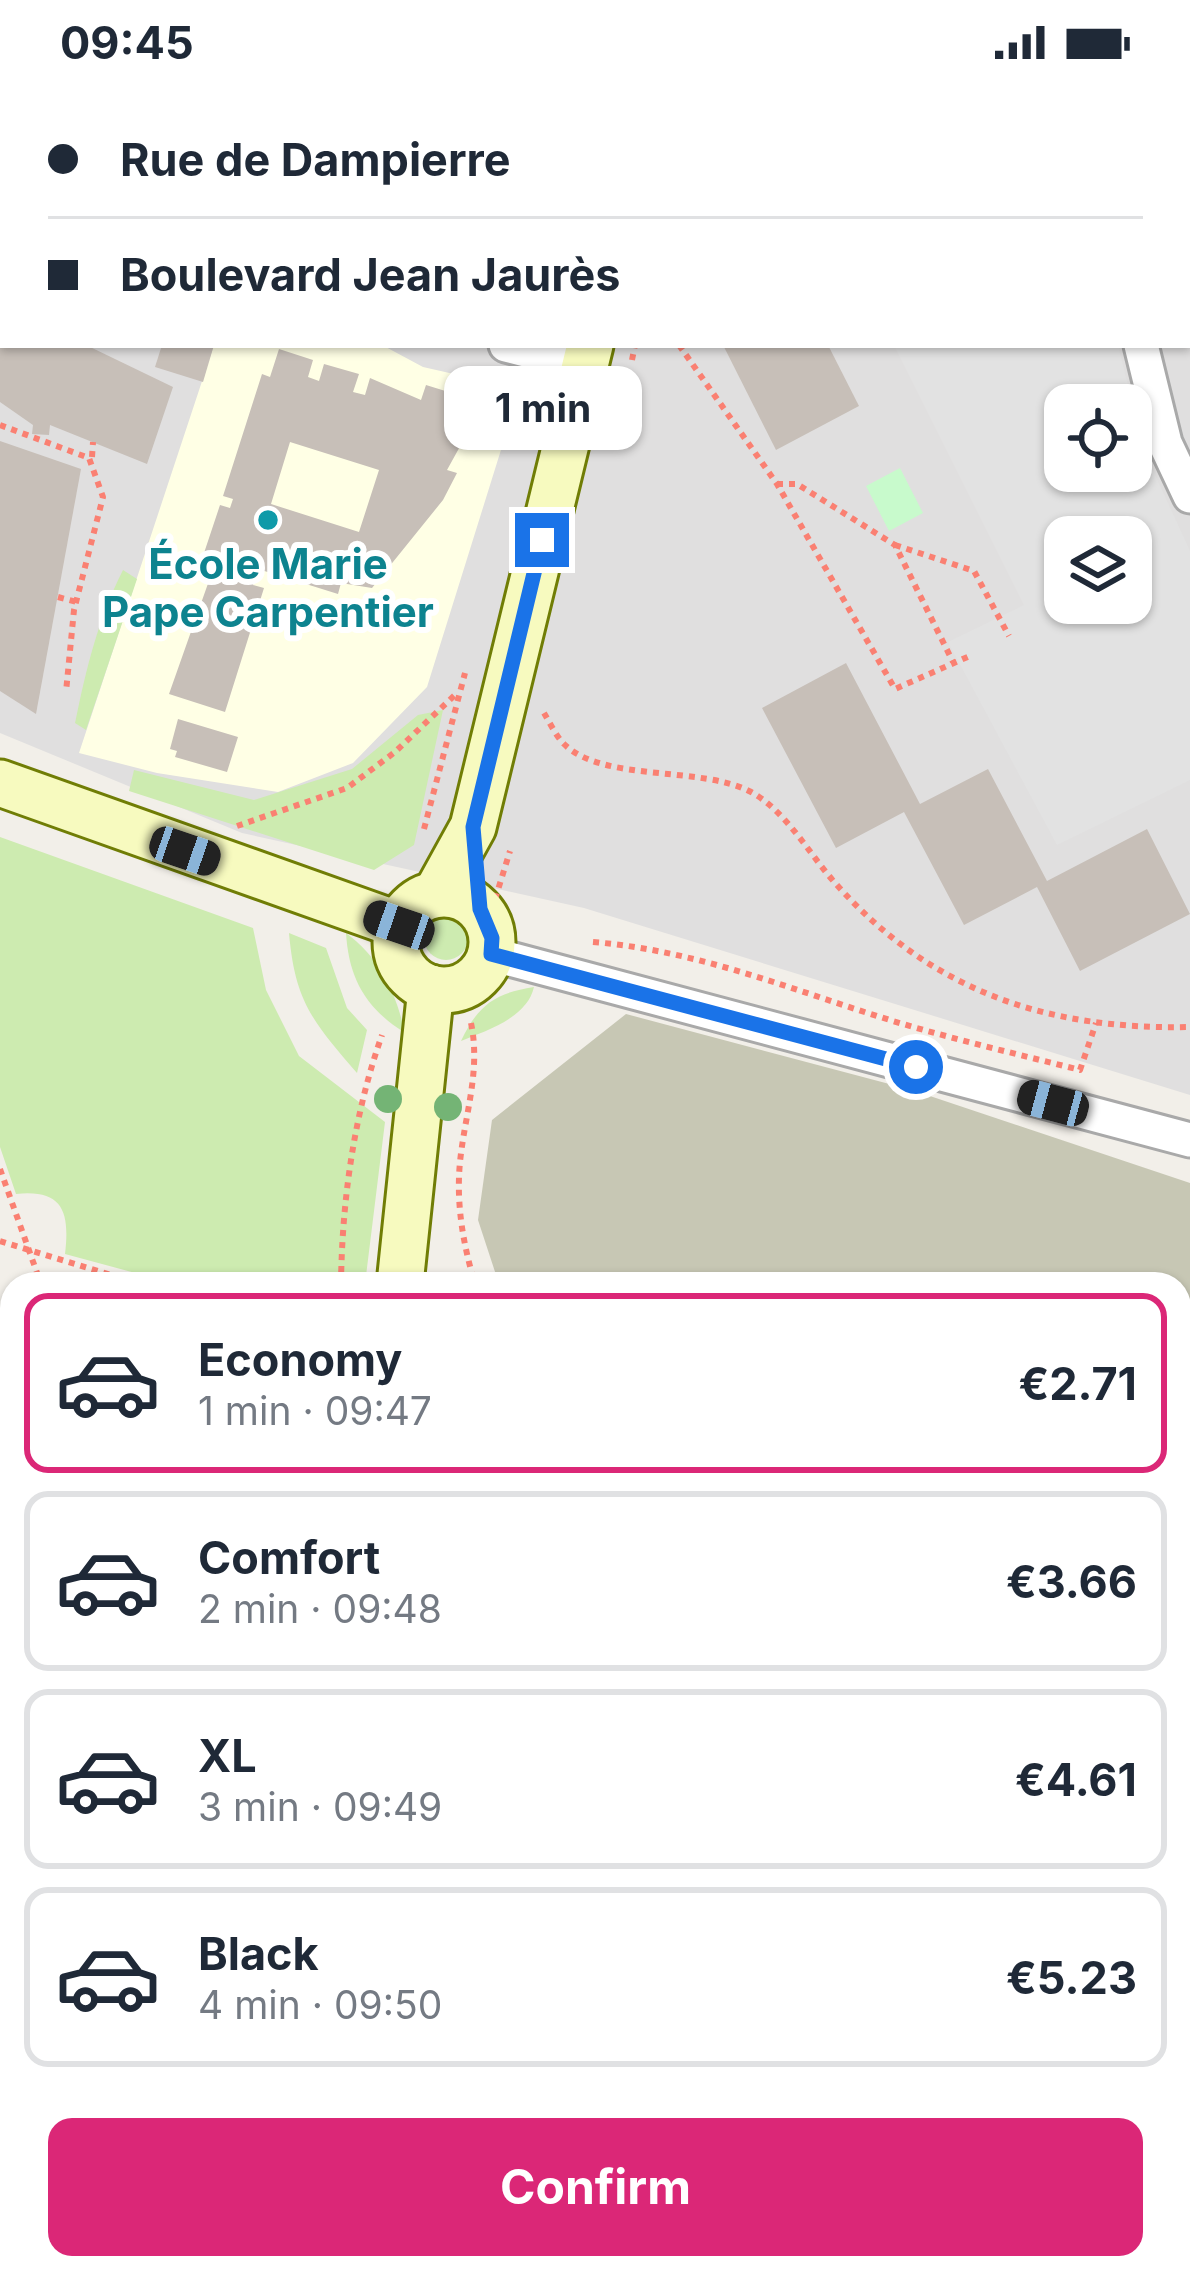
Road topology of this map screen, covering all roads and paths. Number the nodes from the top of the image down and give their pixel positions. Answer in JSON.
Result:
{"nodes":[{"id":1,"x":530,"y":348,"type":"edge"},
{"id":2,"x":681,"y":348,"type":"edge"},
{"id":3,"x":1142,"y":348,"type":"edge"},
{"id":4,"x":587,"y":355,"type":"edge"},
{"id":5,"x":0,"y":424,"type":"edge"},
{"id":6,"x":93,"y":442,"type":"dead end"},
{"id":7,"x":89,"y":458,"type":"junction"},
{"id":8,"x":777,"y":484,"type":"junction"},
{"id":9,"x":1190,"y":496,"type":"edge"},
{"id":10,"x":896,"y":545,"type":"junction"},
{"id":11,"x":58,"y":597,"type":"dead end"},
{"id":12,"x":77,"y":602,"type":"junction"},
{"id":13,"x":1009,"y":636,"type":"dead end"},
{"id":14,"x":972,"y":655,"type":"dead end"},
{"id":15,"x":953,"y":664,"type":"junction"},
{"id":16,"x":478,"y":673,"type":"dead end"},
{"id":17,"x":66,"y":692,"type":"dead end"},
{"id":18,"x":544,"y":713,"type":"dead end"},
{"id":19,"x":0,"y":783,"type":"edge"},
{"id":20,"x":0,"y":803,"type":"edge"},
{"id":21,"x":107,"y":824,"type":"junction"},
{"id":22,"x":473,"y":827,"type":"junction"},
{"id":23,"x":228,"y":829,"type":"dead end"},
{"id":24,"x":436,"y":894,"type":"junction"},
{"id":25,"x":480,"y":909,"type":"junction"},
{"id":26,"x":399,"y":925,"type":"junction"},
{"id":27,"x":586,"y":942,"type":"dead end"},
{"id":28,"x":463,"y":976,"type":"junction"},
{"id":29,"x":1096,"y":1023,"type":"junction"},
{"id":30,"x":1190,"y":1027,"type":"edge"},
{"id":31,"x":384,"y":1030,"type":"dead end"},
{"id":32,"x":1190,"y":1140,"type":"edge"},
{"id":33,"x":0,"y":1169,"type":"edge"},
{"id":34,"x":404,"y":1224,"type":"junction"},
{"id":35,"x":0,"y":1241,"type":"edge"},
{"id":36,"x":30,"y":1250,"type":"junction"},
{"id":37,"x":37,"y":1272,"type":"edge"},
{"id":38,"x":101,"y":1272,"type":"edge"},
{"id":39,"x":342,"y":1272,"type":"edge"},
{"id":40,"x":401,"y":1272,"type":"edge"},
{"id":41,"x":422,"y":1272,"type":"edge"},
{"id":42,"x":473,"y":1272,"type":"edge"}],
"edges":[{"from":1,"to":4,"type":"street"},
{"from":2,"to":8,"type":"path"},
{"from":3,"to":9,"type":"street"},
{"from":4,"to":22,"type":"street"},
{"from":5,"to":7,"type":"path"},
{"from":6,"to":7,"type":"path"},
{"from":7,"to":12,"type":"path"},
{"from":8,"to":10,"type":"path"},
{"from":8,"to":15,"type":"path"},
{"from":10,"to":13,"type":"path"},
{"from":10,"to":15,"type":"path"},
{"from":11,"to":12,"type":"path"},
{"from":12,"to":17,"type":"path"},
{"from":14,"to":15,"type":"path"},
{"from":16,"to":23,"type":"path"},
{"from":18,"to":29,"type":"path"},
{"from":19,"to":21,"type":"street"},
{"from":20,"to":21,"type":"street"},
{"from":21,"to":26,"type":"street"},
{"from":22,"to":24,"type":"street"},
{"from":22,"to":25,"type":"street"},
{"from":24,"to":25,"type":"street"},
{"from":24,"to":26,"type":"street"},
{"from":25,"to":28,"type":"street"},
{"from":26,"to":28,"type":"street"},
{"from":27,"to":29,"type":"path"},
{"from":28,"to":32,"type":"street"},
{"from":28,"to":34,"type":"street"},
{"from":28,"to":42,"type":"path"},
{"from":29,"to":30,"type":"path"},
{"from":31,"to":39,"type":"path"},
{"from":33,"to":36,"type":"path"},
{"from":34,"to":40,"type":"street"},
{"from":34,"to":41,"type":"street"},
{"from":35,"to":36,"type":"path"},
{"from":36,"to":37,"type":"path"},
{"from":36,"to":38,"type":"path"}]}
